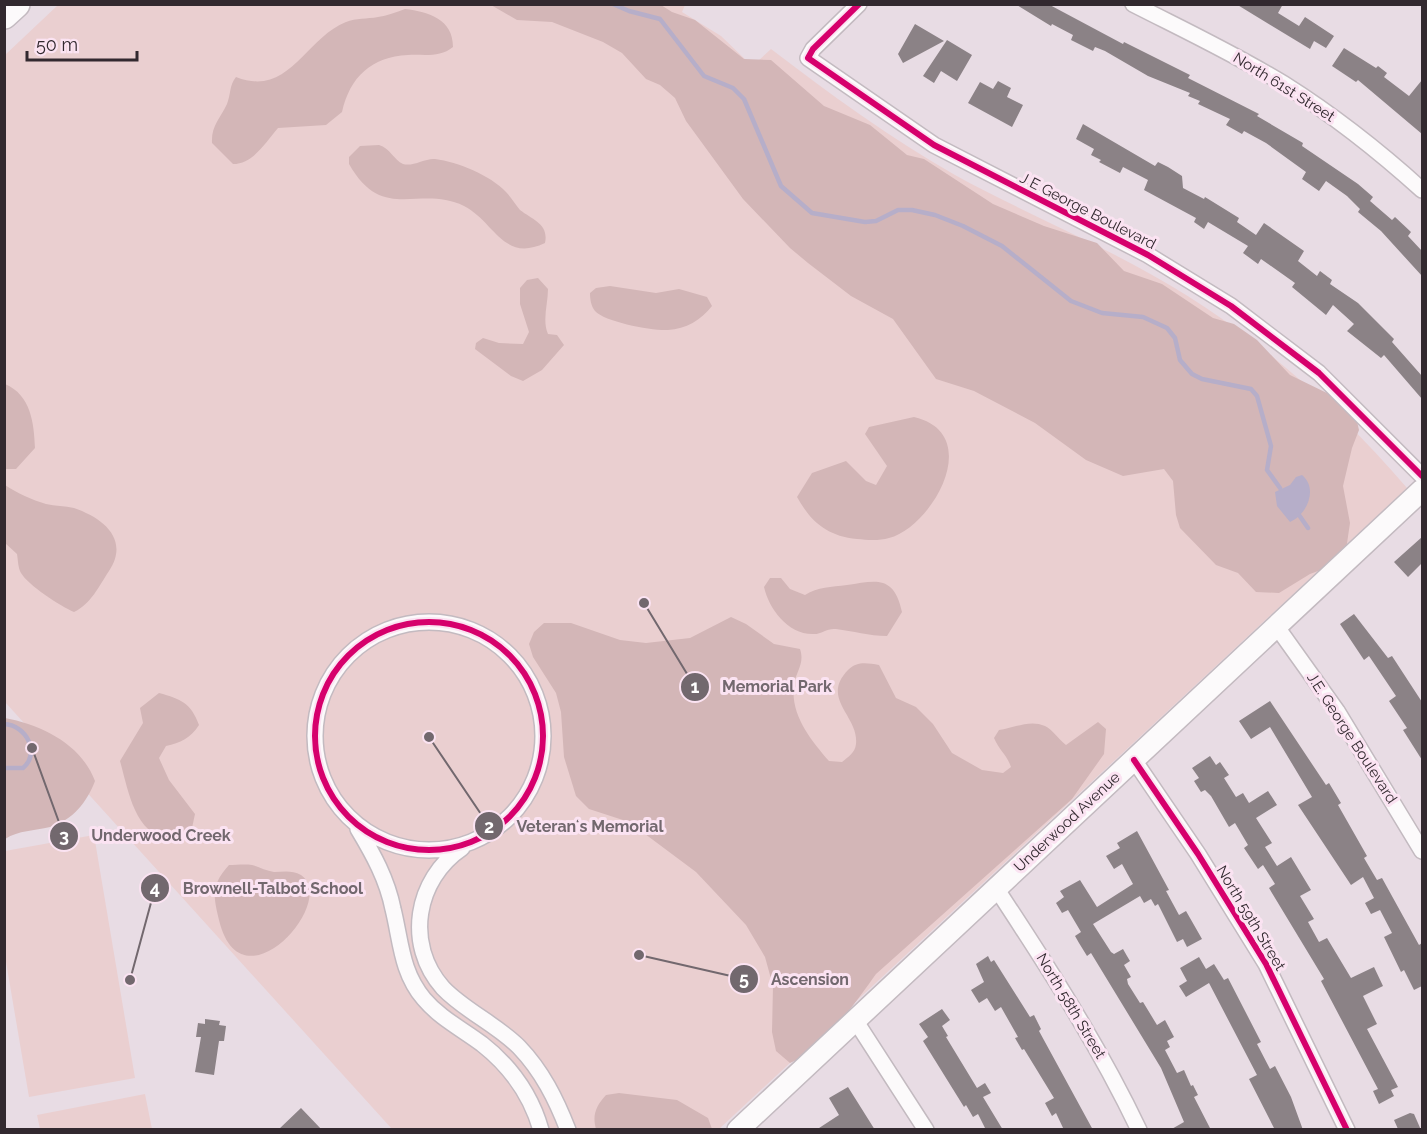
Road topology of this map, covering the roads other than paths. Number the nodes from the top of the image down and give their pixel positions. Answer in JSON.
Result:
{"nodes":[{"id":1,"x":16,"y":4,"type":"edge"},
{"id":2,"x":859,"y":4,"type":"edge"},
{"id":3,"x":1133,"y":4,"type":"edge"},
{"id":4,"x":4,"y":15,"type":"edge"},
{"id":5,"x":1422,"y":190,"type":"edge"},
{"id":6,"x":1422,"y":477,"type":"edge"},
{"id":7,"x":1422,"y":490,"type":"edge"},
{"id":8,"x":1277,"y":627,"type":"junction"},
{"id":9,"x":1134,"y":760,"type":"junction"},
{"id":10,"x":355,"y":824,"type":"junction"},
{"id":11,"x":467,"y":844,"type":"junction"},
{"id":12,"x":1422,"y":851,"type":"edge"},
{"id":13,"x":996,"y":888,"type":"junction"},
{"id":14,"x":855,"y":1020,"type":"junction"},
{"id":15,"x":542,"y":1130,"type":"edge"},
{"id":16,"x":568,"y":1130,"type":"edge"},
{"id":17,"x":738,"y":1130,"type":"edge"},
{"id":18,"x":926,"y":1130,"type":"edge"},
{"id":19,"x":1139,"y":1130,"type":"edge"},
{"id":20,"x":1347,"y":1130,"type":"edge"}],
"edges":[{"from":1,"to":4,"type":"highway"},
{"from":2,"to":6,"type":"street","name":"J E George Boulevard"},
{"from":3,"to":5,"type":"street","name":"North 61st Street"},
{"from":7,"to":8,"type":"main road","name":"Underwood Avenue"},
{"from":8,"to":9,"type":"main road","name":"Underwood Avenue"},
{"from":8,"to":12,"type":"street","name":"J.E. George Boulevard"},
{"from":9,"to":13,"type":"main road","name":"Underwood Avenue"},
{"from":9,"to":20,"type":"street","name":"North 59th Street"},
{"from":10,"to":11,"type":"street"},
{"from":10,"to":11,"type":"street"},
{"from":10,"to":15,"type":"street"},
{"from":11,"to":16,"type":"street"},
{"from":13,"to":14,"type":"main road","name":"Underwood Avenue"},
{"from":13,"to":19,"type":"street","name":"North 58th Street"},
{"from":14,"to":17,"type":"main road","name":"Underwood Avenue"},
{"from":14,"to":18,"type":"street"}]}
